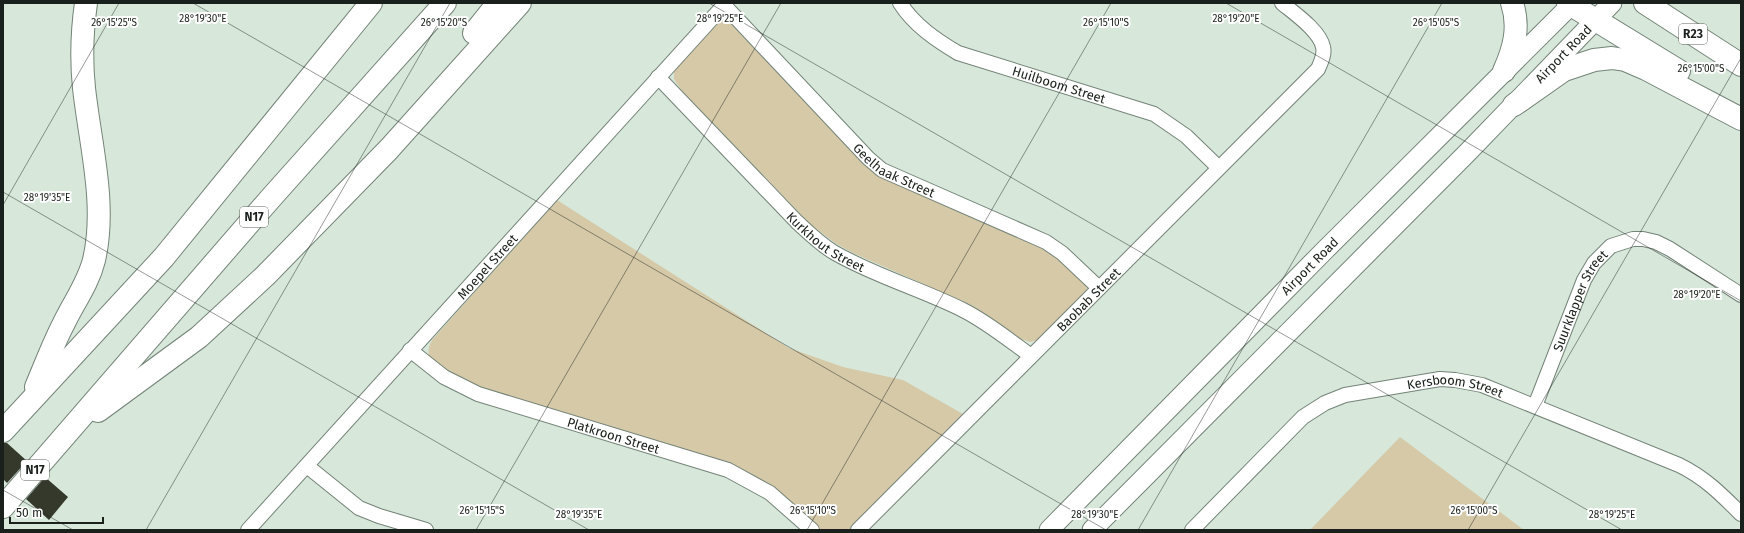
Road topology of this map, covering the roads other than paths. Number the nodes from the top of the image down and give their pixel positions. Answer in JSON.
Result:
{"nodes":[{"id":1,"x":86,"y":3,"type":"edge"},
{"id":2,"x":372,"y":3,"type":"edge"},
{"id":3,"x":445,"y":3,"type":"edge"},
{"id":4,"x":498,"y":3,"type":"edge"},
{"id":5,"x":520,"y":3,"type":"edge"},
{"id":6,"x":900,"y":3,"type":"edge"},
{"id":7,"x":1282,"y":3,"type":"edge"},
{"id":8,"x":1512,"y":3,"type":"edge"},
{"id":9,"x":1612,"y":3,"type":"edge"},
{"id":10,"x":1645,"y":3,"type":"edge"},
{"id":11,"x":1666,"y":3,"type":"edge"},
{"id":12,"x":725,"y":4,"type":"edge"},
{"id":13,"x":1570,"y":4,"type":"edge"},
{"id":14,"x":1596,"y":20,"type":"junction"},
{"id":15,"x":1695,"y":35,"type":"junction"},
{"id":16,"x":1741,"y":66,"type":"edge"},
{"id":17,"x":1504,"y":72,"type":"junction"},
{"id":18,"x":658,"y":77,"type":"junction"},
{"id":19,"x":1514,"y":105,"type":"junction"},
{"id":20,"x":1741,"y":114,"type":"edge"},
{"id":21,"x":1741,"y":119,"type":"edge"},
{"id":22,"x":1218,"y":167,"type":"junction"},
{"id":23,"x":265,"y":276,"type":"junction"},
{"id":24,"x":1100,"y":288,"type":"junction"},
{"id":25,"x":1741,"y":295,"type":"edge"},
{"id":26,"x":410,"y":350,"type":"junction"},
{"id":27,"x":1031,"y":356,"type":"junction"},
{"id":28,"x":29,"y":403,"type":"junction"},
{"id":29,"x":1535,"y":406,"type":"junction"},
{"id":30,"x":3,"y":431,"type":"edge"},
{"id":31,"x":67,"y":433,"type":"junction"},
{"id":32,"x":307,"y":466,"type":"junction"},
{"id":33,"x":3,"y":507,"type":"edge"},
{"id":34,"x":1741,"y":514,"type":"edge"},
{"id":35,"x":248,"y":530,"type":"edge"},
{"id":36,"x":426,"y":530,"type":"edge"},
{"id":37,"x":812,"y":530,"type":"edge"},
{"id":38,"x":858,"y":530,"type":"edge"},
{"id":39,"x":1049,"y":530,"type":"edge"},
{"id":40,"x":1092,"y":530,"type":"edge"},
{"id":41,"x":1192,"y":530,"type":"edge"}],
"edges":[{"from":1,"to":28,"type":"main road"},
{"from":2,"to":28,"type":"main road"},
{"from":3,"to":31,"type":"main road","number":"N17"},
{"from":4,"to":23,"type":"main road"},
{"from":5,"to":23,"type":"main road"},
{"from":6,"to":22,"type":"street","name":"Huilboom Street"},
{"from":7,"to":22,"type":"street","name":"Baobab Street"},
{"from":8,"to":17,"type":"main road"},
{"from":9,"to":14,"type":"main road","name":"Airport Road"},
{"from":10,"to":15,"type":"main road","number":"R23"},
{"from":11,"to":15,"type":"main road"},
{"from":12,"to":18,"type":"street","name":"Moepel Street"},
{"from":12,"to":24,"type":"street","name":"Geelhaak Street"},
{"from":13,"to":14,"type":"main road"},
{"from":13,"to":17,"type":"main road","name":"Airport Road"},
{"from":14,"to":19,"type":"main road","name":"Airport Road"},
{"from":14,"to":20,"type":"main road"},
{"from":15,"to":16,"type":"main road","number":"R23"},
{"from":17,"to":39,"type":"main road","name":"Airport Road"},
{"from":18,"to":26,"type":"street","name":"Moepel Street"},
{"from":18,"to":27,"type":"street","name":"Kurkhout Street"},
{"from":19,"to":21,"type":"main road"},
{"from":19,"to":40,"type":"main road","name":"Airport Road"},
{"from":22,"to":24,"type":"street","name":"Baobab Street"},
{"from":23,"to":31,"type":"main road"},
{"from":24,"to":27,"type":"street","name":"Baobab Street"},
{"from":25,"to":29,"type":"street","name":"Suurklapper Street"},
{"from":26,"to":32,"type":"street","name":"Moepel Street"},
{"from":26,"to":37,"type":"street","name":"Platkroon Street"},
{"from":27,"to":38,"type":"street","name":"Baobab Street"},
{"from":28,"to":30,"type":"main road"},
{"from":29,"to":34,"type":"street","name":"Kersboom Street"},
{"from":29,"to":41,"type":"street","name":"Kersboom Street"},
{"from":31,"to":33,"type":"main road","number":"N17"},
{"from":32,"to":35,"type":"street","name":"Moepel Street"},
{"from":32,"to":36,"type":"street"}]}
